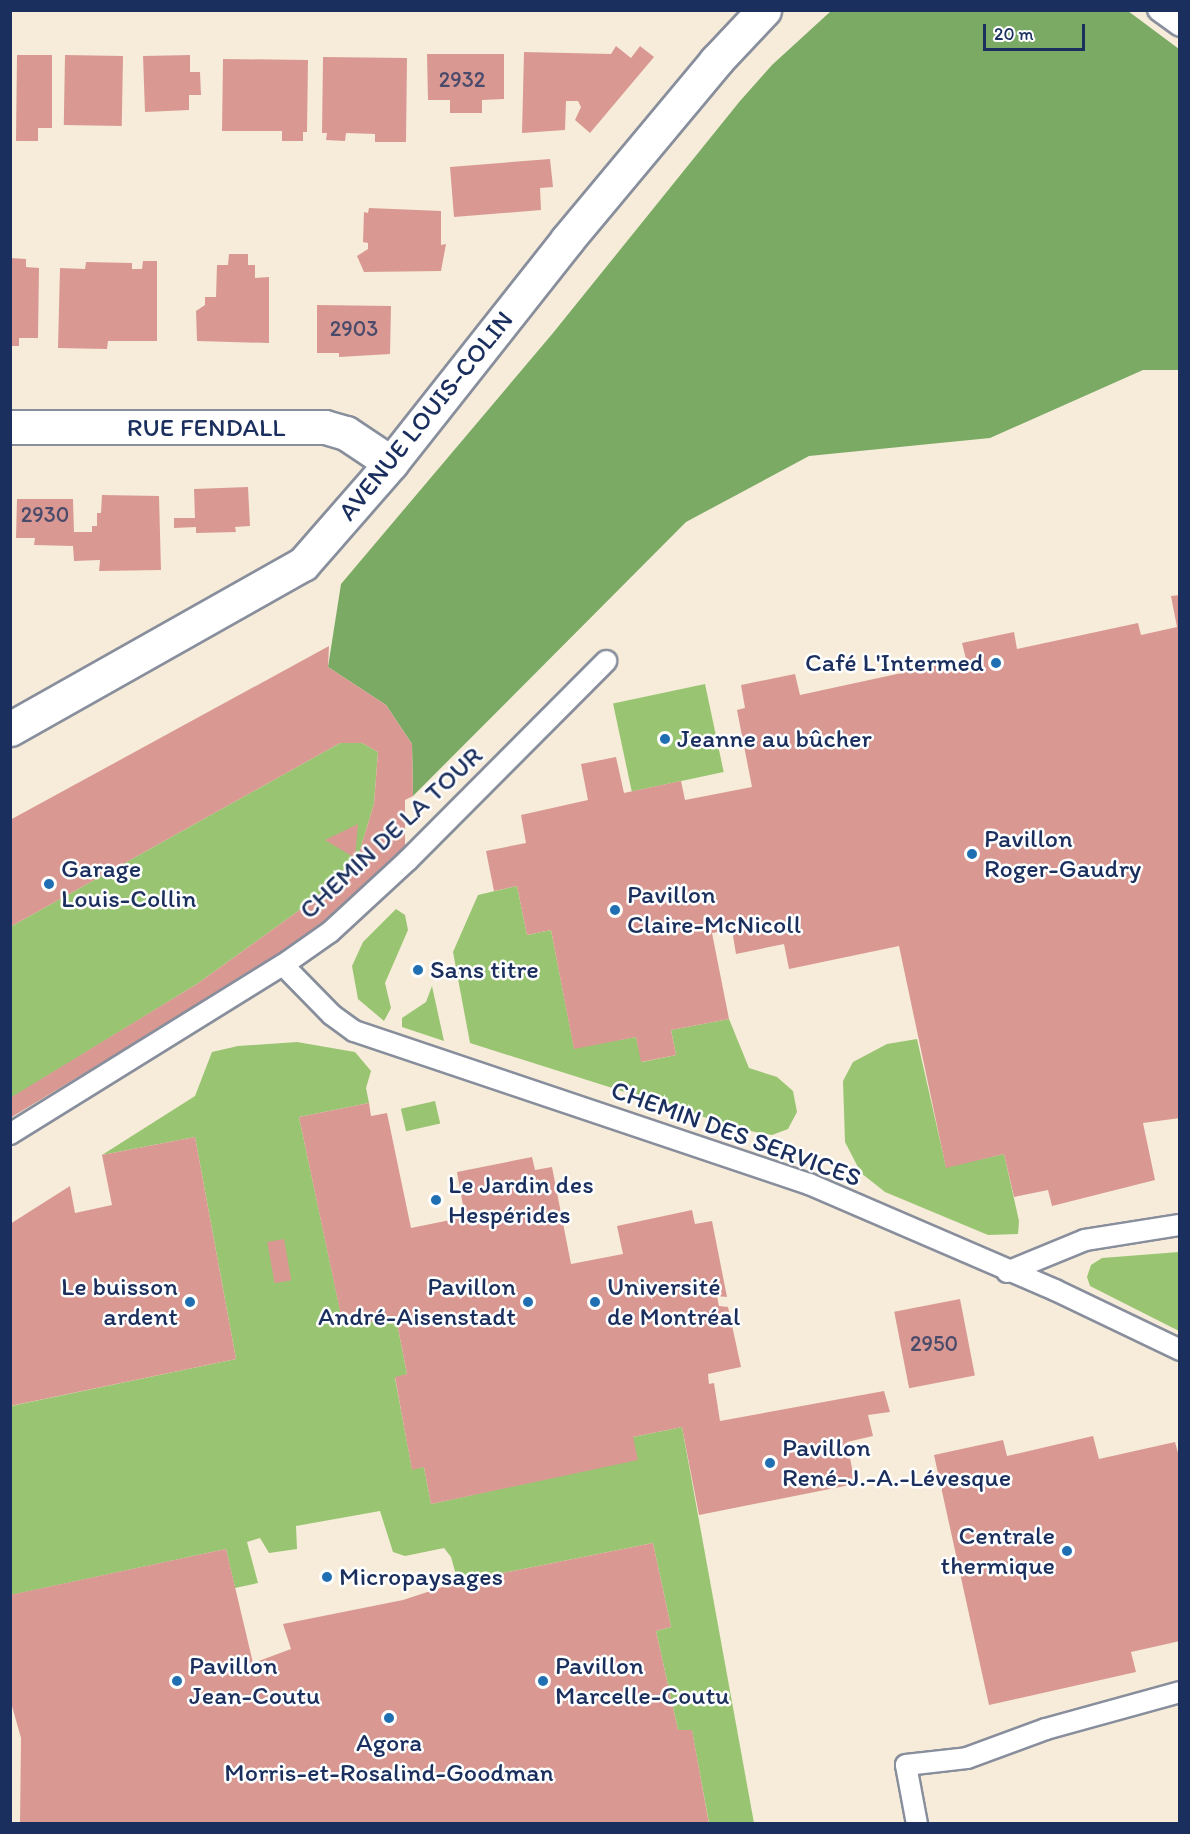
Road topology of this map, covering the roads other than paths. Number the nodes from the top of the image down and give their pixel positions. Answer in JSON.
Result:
{"nodes":[{"id":1,"x":1158,"y":10,"type":"edge"},
{"id":2,"x":763,"y":11,"type":"edge"},
{"id":3,"x":1179,"y":26,"type":"edge"},
{"id":4,"x":10,"y":427,"type":"edge"},
{"id":5,"x":391,"y":463,"type":"junction"},
{"id":6,"x":606,"y":661,"type":"dead end"},
{"id":7,"x":10,"y":729,"type":"edge"},
{"id":8,"x":283,"y":965,"type":"junction"},
{"id":9,"x":10,"y":1134,"type":"edge"},
{"id":10,"x":1179,"y":1226,"type":"edge"},
{"id":11,"x":1007,"y":1272,"type":"junction"},
{"id":12,"x":1179,"y":1350,"type":"edge"},
{"id":13,"x":1179,"y":1692,"type":"edge"},
{"id":14,"x":916,"y":1824,"type":"edge"}],
"edges":[{"from":1,"to":3,"type":"lane"},
{"from":2,"to":5,"type":"street","name":"AVENUE LOUIS-COLIN"},
{"from":4,"to":5,"type":"street","name":"RUE FENDALL"},
{"from":5,"to":7,"type":"street","name":"AVENUE LOUIS-COLIN"},
{"from":6,"to":8,"type":"lane","name":"CHEMIN DE LA TOUR"},
{"from":8,"to":9,"type":"lane","name":"CHEMIN DE LA TOUR"},
{"from":8,"to":11,"type":"lane","name":"CHEMIN DES SERVICES"},
{"from":10,"to":11,"type":"lane"},
{"from":11,"to":12,"type":"lane","name":"CHEMIN DES SERVICES"},
{"from":13,"to":14,"type":"lane"}]}
